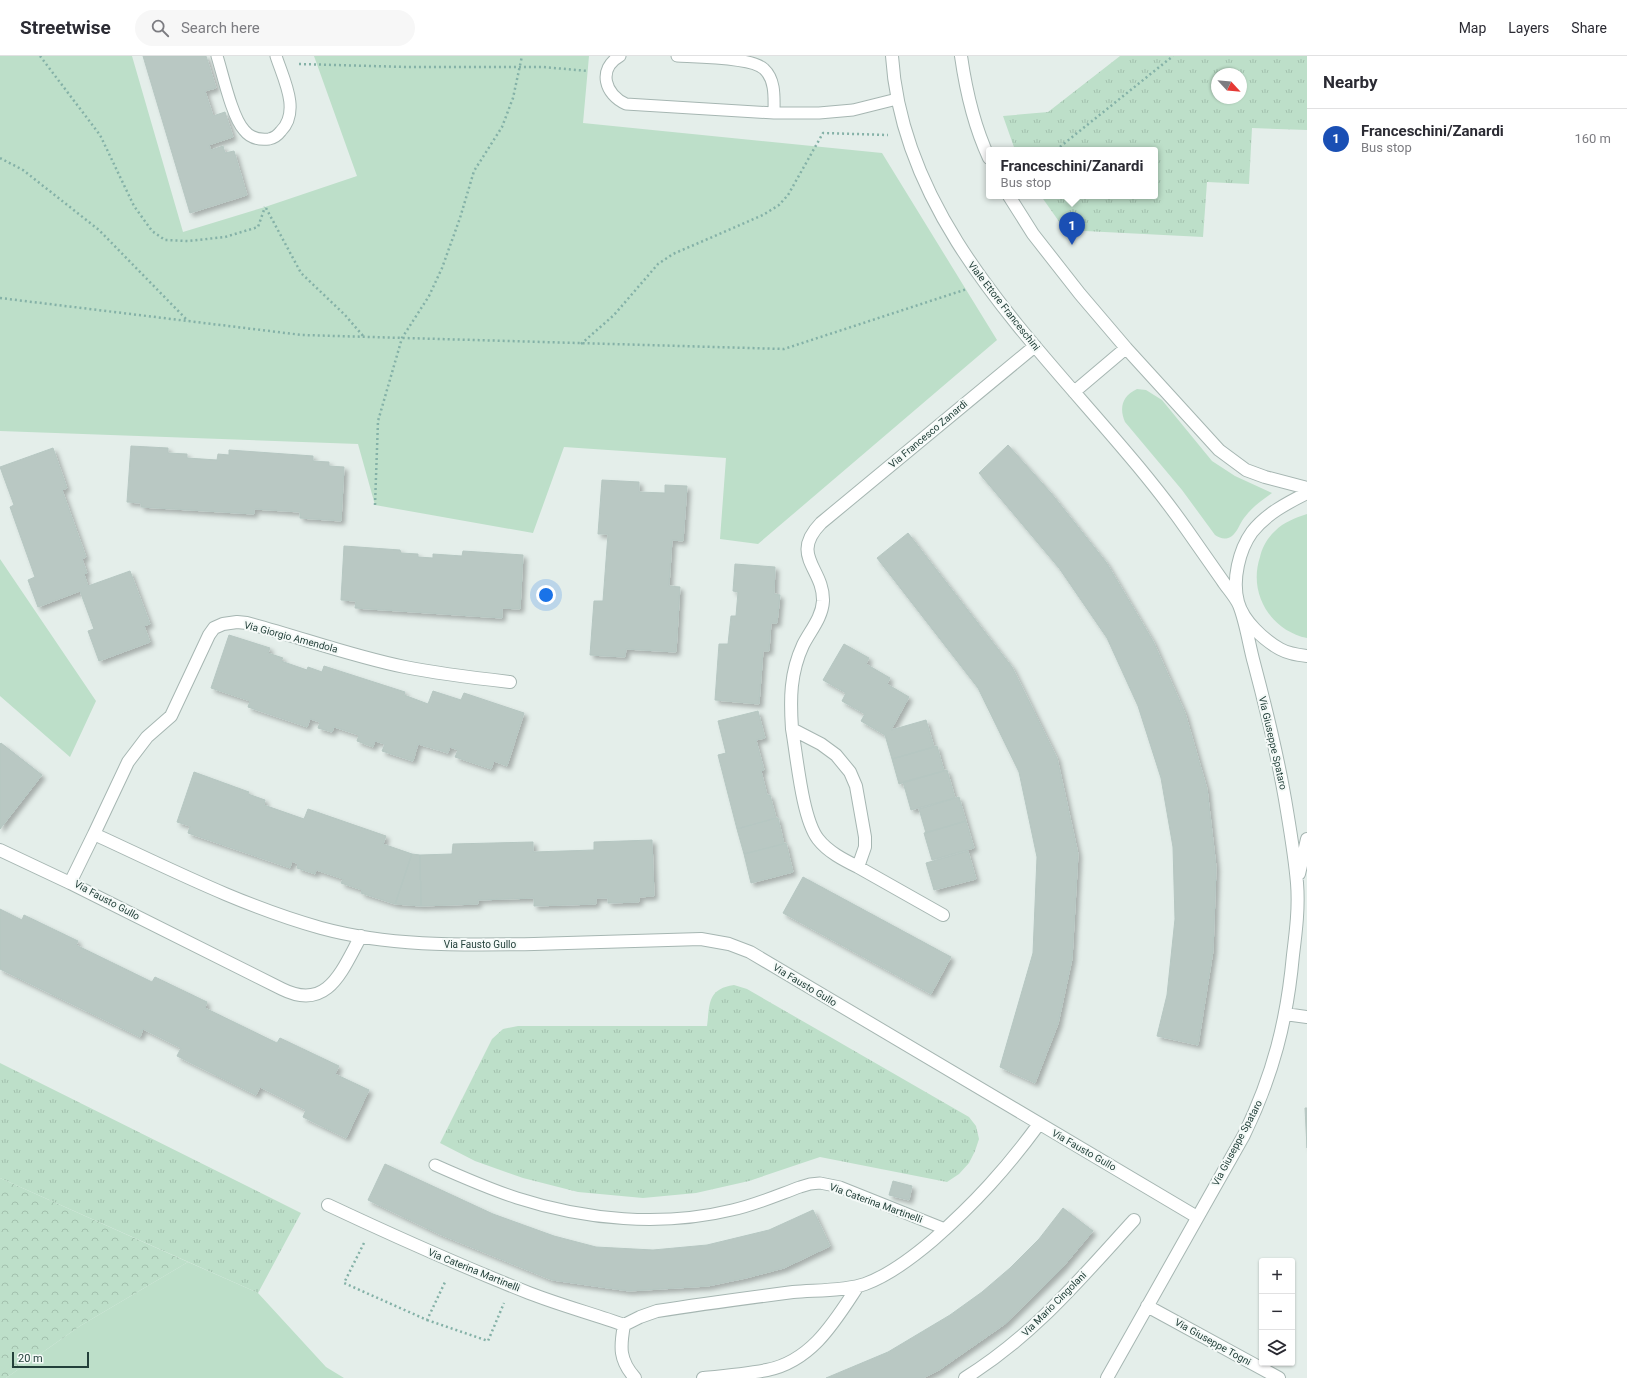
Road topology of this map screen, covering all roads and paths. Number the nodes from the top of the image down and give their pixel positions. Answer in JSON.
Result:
{"nodes":[{"id":1,"x":40,"y":56,"type":"edge"},
{"id":2,"x":217,"y":56,"type":"edge"},
{"id":3,"x":522,"y":56,"type":"edge"},
{"id":4,"x":620,"y":56,"type":"edge"},
{"id":5,"x":677,"y":56,"type":"edge"},
{"id":6,"x":892,"y":56,"type":"edge"},
{"id":7,"x":961,"y":56,"type":"edge"},
{"id":8,"x":1173,"y":56,"type":"edge"},
{"id":9,"x":277,"y":60,"type":"edge"},
{"id":10,"x":519,"y":67,"type":"junction"},
{"id":11,"x":606,"y":80,"type":"junction"},
{"id":12,"x":897,"y":99,"type":"junction"},
{"id":13,"x":774,"y":113,"type":"junction"},
{"id":14,"x":906,"y":136,"type":"junction"},
{"id":15,"x":1060,"y":147,"type":"edge"},
{"id":16,"x":986,"y":150,"type":"edge"},
{"id":17,"x":0,"y":158,"type":"edge"},
{"id":18,"x":1011,"y":199,"type":"edge"},
{"id":19,"x":984,"y":282,"type":"junction"},
{"id":20,"x":0,"y":298,"type":"edge"},
{"id":21,"x":188,"y":321,"type":"junction"},
{"id":22,"x":364,"y":337,"type":"junction"},
{"id":23,"x":402,"y":338,"type":"junction"},
{"id":24,"x":581,"y":344,"type":"junction"},
{"id":25,"x":1035,"y":346,"type":"junction"},
{"id":26,"x":1126,"y":348,"type":"junction"},
{"id":27,"x":1074,"y":392,"type":"junction"},
{"id":28,"x":1307,"y":488,"type":"edge"},
{"id":29,"x":1307,"y":493,"type":"edge"},
{"id":30,"x":375,"y":505,"type":"dead end"},
{"id":31,"x":1238,"y":604,"type":"junction"},
{"id":32,"x":1307,"y":656,"type":"edge"},
{"id":33,"x":510,"y":682,"type":"dead end"},
{"id":34,"x":792,"y":729,"type":"junction"},
{"id":35,"x":94,"y":834,"type":"junction"},
{"id":36,"x":1307,"y":839,"type":"edge"},
{"id":37,"x":0,"y":850,"type":"edge"},
{"id":38,"x":858,"y":867,"type":"junction"},
{"id":39,"x":70,"y":883,"type":"junction"},
{"id":40,"x":1297,"y":885,"type":"junction"},
{"id":41,"x":943,"y":915,"type":"dead end"},
{"id":42,"x":361,"y":936,"type":"junction"},
{"id":43,"x":1286,"y":1014,"type":"junction"},
{"id":44,"x":1307,"y":1017,"type":"edge"},
{"id":45,"x":1039,"y":1124,"type":"junction"},
{"id":46,"x":435,"y":1165,"type":"dead end"},
{"id":47,"x":328,"y":1205,"type":"dead end"},
{"id":48,"x":1197,"y":1217,"type":"junction"},
{"id":49,"x":1134,"y":1220,"type":"dead end"},
{"id":50,"x":372,"y":1226,"type":"junction"},
{"id":51,"x":945,"y":1229,"type":"junction"},
{"id":52,"x":455,"y":1263,"type":"junction"},
{"id":53,"x":510,"y":1285,"type":"junction"},
{"id":54,"x":858,"y":1286,"type":"junction"},
{"id":55,"x":1147,"y":1306,"type":"junction"},
{"id":56,"x":427,"y":1320,"type":"junction"},
{"id":57,"x":624,"y":1325,"type":"junction"},
{"id":58,"x":635,"y":1378,"type":"edge"},
{"id":59,"x":703,"y":1378,"type":"edge"},
{"id":60,"x":965,"y":1378,"type":"edge"},
{"id":61,"x":1107,"y":1378,"type":"edge"},
{"id":62,"x":1279,"y":1378,"type":"edge"}],
"edges":[{"from":1,"to":22,"type":"path"},
{"from":2,"to":9,"type":"lane"},
{"from":3,"to":10,"type":"path"},
{"from":4,"to":11,"type":"lane"},
{"from":5,"to":13,"type":"lane"},
{"from":6,"to":12,"type":"street","name":"Viale Ettore Franceschini"},
{"from":7,"to":16,"type":"street"},
{"from":8,"to":15,"type":"path"},
{"from":9,"to":10,"type":"path"},
{"from":10,"to":11,"type":"path"},
{"from":10,"to":23,"type":"path"},
{"from":11,"to":13,"type":"lane"},
{"from":12,"to":13,"type":"lane"},
{"from":12,"to":14,"type":"street","name":"Viale Ettore Franceschini"},
{"from":14,"to":19,"type":"street","name":"Viale Ettore Franceschini"},
{"from":14,"to":24,"type":"path"},
{"from":17,"to":21,"type":"path"},
{"from":18,"to":26,"type":"street"},
{"from":19,"to":24,"type":"path"},
{"from":19,"to":25,"type":"street","name":"Viale Ettore Franceschini"},
{"from":20,"to":21,"type":"path"},
{"from":21,"to":22,"type":"path"},
{"from":22,"to":23,"type":"path"},
{"from":23,"to":24,"type":"path"},
{"from":23,"to":30,"type":"path"},
{"from":25,"to":27,"type":"street","name":"Viale Ettore Franceschini"},
{"from":25,"to":34,"type":"street","name":"Via Francesco Zanardi"},
{"from":26,"to":27,"type":"street"},
{"from":26,"to":28,"type":"street"},
{"from":27,"to":31,"type":"street","name":"Viale Ettore Franceschini"},
{"from":29,"to":31,"type":"street"},
{"from":31,"to":32,"type":"street","name":"Viale Ettore Franceschini"},
{"from":31,"to":40,"type":"street","name":"Via Giuseppe Spataro"},
{"from":33,"to":35,"type":"street","name":"Via Giorgio Amendola"},
{"from":34,"to":38,"type":"street","name":"Via Francesco Zanardi"},
{"from":34,"to":38,"type":"street"},
{"from":35,"to":39,"type":"street","name":"Via Fausto Gullo"},
{"from":35,"to":42,"type":"street","name":"Via Fausto Gullo"},
{"from":36,"to":40,"type":"street","name":"Via Giuseppe Spataro"},
{"from":37,"to":39,"type":"street"},
{"from":38,"to":41,"type":"street","name":"Via Francesco Zanardi"},
{"from":39,"to":42,"type":"street","name":"Via Fausto Gullo"},
{"from":40,"to":43,"type":"street","name":"Via Giuseppe Spataro"},
{"from":42,"to":45,"type":"street","name":"Via Fausto Gullo"},
{"from":43,"to":44,"type":"street"},
{"from":43,"to":48,"type":"street","name":"Via Giuseppe Spataro"},
{"from":45,"to":48,"type":"street","name":"Via Fausto Gullo"},
{"from":45,"to":51,"type":"street"},
{"from":46,"to":51,"type":"lane","name":"Via Caterina Martinelli"},
{"from":47,"to":50,"type":"street","name":"Via Caterina Martinelli"},
{"from":48,"to":55,"type":"street","name":"Via Giuseppe Spataro"},
{"from":49,"to":60,"type":"street","name":"Via Mario Cingolani"},
{"from":50,"to":52,"type":"street","name":"Via Caterina Martinelli"},
{"from":50,"to":56,"type":"path"},
{"from":51,"to":54,"type":"street"},
{"from":52,"to":53,"type":"street","name":"Via Caterina Martinelli"},
{"from":52,"to":56,"type":"path"},
{"from":53,"to":56,"type":"path"},
{"from":53,"to":57,"type":"street","name":"Via Caterina Martinelli"},
{"from":54,"to":57,"type":"street"},
{"from":54,"to":59,"type":"street"},
{"from":55,"to":61,"type":"street","name":"Via Giuseppe Spataro"},
{"from":55,"to":62,"type":"street","name":"Via Giuseppe Togni"},
{"from":57,"to":58,"type":"street"}]}
